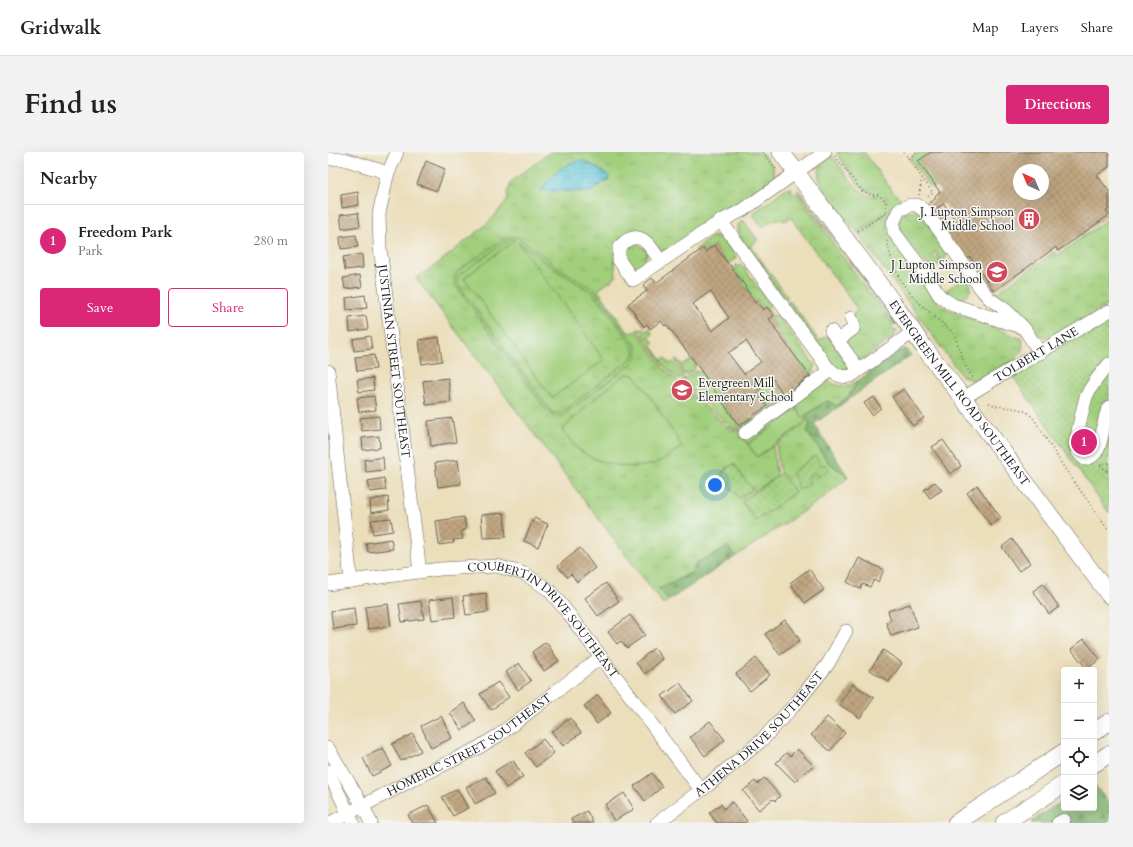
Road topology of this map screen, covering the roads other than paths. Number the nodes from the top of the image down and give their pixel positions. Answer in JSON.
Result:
{"nodes":[{"id":1,"x":397,"y":152,"type":"edge"},
{"id":2,"x":781,"y":152,"type":"edge"},
{"id":3,"x":825,"y":152,"type":"edge"},
{"id":4,"x":328,"y":159,"type":"edge"},
{"id":5,"x":797,"y":172,"type":"junction"},
{"id":6,"x":388,"y":173,"type":"junction"},
{"id":7,"x":721,"y":221,"type":"junction"},
{"id":8,"x":660,"y":262,"type":"junction"},
{"id":9,"x":1109,"y":311,"type":"edge"},
{"id":10,"x":851,"y":318,"type":"dead end"},
{"id":11,"x":1024,"y":328,"type":"junction"},
{"id":12,"x":914,"y":332,"type":"junction"},
{"id":13,"x":1040,"y":353,"type":"junction"},
{"id":14,"x":1109,"y":364,"type":"edge"},
{"id":15,"x":831,"y":370,"type":"junction"},
{"id":16,"x":859,"y":370,"type":"junction"},
{"id":17,"x":328,"y":371,"type":"edge"},
{"id":18,"x":963,"y":398,"type":"junction"},
{"id":19,"x":1109,"y":407,"type":"edge"},
{"id":20,"x":745,"y":433,"type":"dead end"},
{"id":21,"x":420,"y":572,"type":"junction"},
{"id":22,"x":351,"y":581,"type":"junction"},
{"id":23,"x":328,"y":584,"type":"edge"},
{"id":24,"x":1109,"y":595,"type":"edge"},
{"id":25,"x":846,"y":631,"type":"dead end"},
{"id":26,"x":601,"y":657,"type":"junction"},
{"id":27,"x":1109,"y":722,"type":"edge"},
{"id":28,"x":1097,"y":730,"type":"edge"},
{"id":29,"x":328,"y":748,"type":"edge"},
{"id":30,"x":1061,"y":754,"type":"edge"},
{"id":31,"x":1109,"y":754,"type":"edge"},
{"id":32,"x":1097,"y":762,"type":"edge"},
{"id":33,"x":328,"y":771,"type":"edge"},
{"id":34,"x":1061,"y":786,"type":"edge"},
{"id":35,"x":701,"y":790,"type":"junction"},
{"id":36,"x":363,"y":806,"type":"junction"},
{"id":37,"x":351,"y":818,"type":"edge"},
{"id":38,"x":330,"y":823,"type":"edge"},
{"id":39,"x":371,"y":823,"type":"edge"},
{"id":40,"x":657,"y":823,"type":"edge"},
{"id":41,"x":956,"y":823,"type":"edge"},
{"id":42,"x":1004,"y":823,"type":"edge"}],
"edges":[{"from":1,"to":6,"type":"street","name":"JUSTINIAN STREET SOUTHEAST"},
{"from":2,"to":5,"type":"main road","name":"EVERGREEN MILL ROAD SOUTHEAST"},
{"from":3,"to":5,"type":"street"},
{"from":4,"to":6,"type":"street"},
{"from":5,"to":7,"type":"street"},
{"from":5,"to":12,"type":"main road","name":"EVERGREEN MILL ROAD SOUTHEAST"},
{"from":6,"to":21,"type":"street","name":"JUSTINIAN STREET SOUTHEAST"},
{"from":7,"to":8,"type":"street"},
{"from":7,"to":15,"type":"street"},
{"from":8,"to":8,"type":"street"},
{"from":9,"to":13,"type":"street","name":"TOLBERT LANE"},
{"from":10,"to":16,"type":"street"},
{"from":11,"to":11,"type":"street"},
{"from":11,"to":13,"type":"street"},
{"from":12,"to":16,"type":"street"},
{"from":12,"to":18,"type":"main road","name":"EVERGREEN MILL ROAD SOUTHEAST"},
{"from":13,"to":18,"type":"street","name":"TOLBERT LANE"},
{"from":14,"to":19,"type":"street"},
{"from":15,"to":16,"type":"street"},
{"from":15,"to":20,"type":"street"},
{"from":17,"to":22,"type":"street"},
{"from":18,"to":24,"type":"main road","name":"EVERGREEN MILL ROAD SOUTHEAST"},
{"from":21,"to":22,"type":"street","name":"COUBERTIN DRIVE SOUTHEAST"},
{"from":21,"to":26,"type":"street","name":"COUBERTIN DRIVE SOUTHEAST"},
{"from":22,"to":23,"type":"street","name":"COUBERTIN DRIVE SOUTHEAST"},
{"from":25,"to":35,"type":"street","name":"ATHENA DRIVE SOUTHEAST"},
{"from":26,"to":35,"type":"street","name":"COUBERTIN DRIVE SOUTHEAST"},
{"from":26,"to":36,"type":"street","name":"HOMERIC STREET SOUTHEAST"},
{"from":27,"to":28,"type":"main road"},
{"from":29,"to":36,"type":"street"},
{"from":30,"to":41,"type":"main road"},
{"from":31,"to":32,"type":"main road"},
{"from":33,"to":37,"type":"street"},
{"from":34,"to":42,"type":"main road"},
{"from":35,"to":40,"type":"street","name":"ATHENA DRIVE SOUTHEAST"},
{"from":36,"to":37,"type":"street","name":"HOMERIC STREET SOUTHEAST"},
{"from":36,"to":39,"type":"street"},
{"from":37,"to":38,"type":"street","name":"HOMERIC STREET SOUTHEAST"}]}
